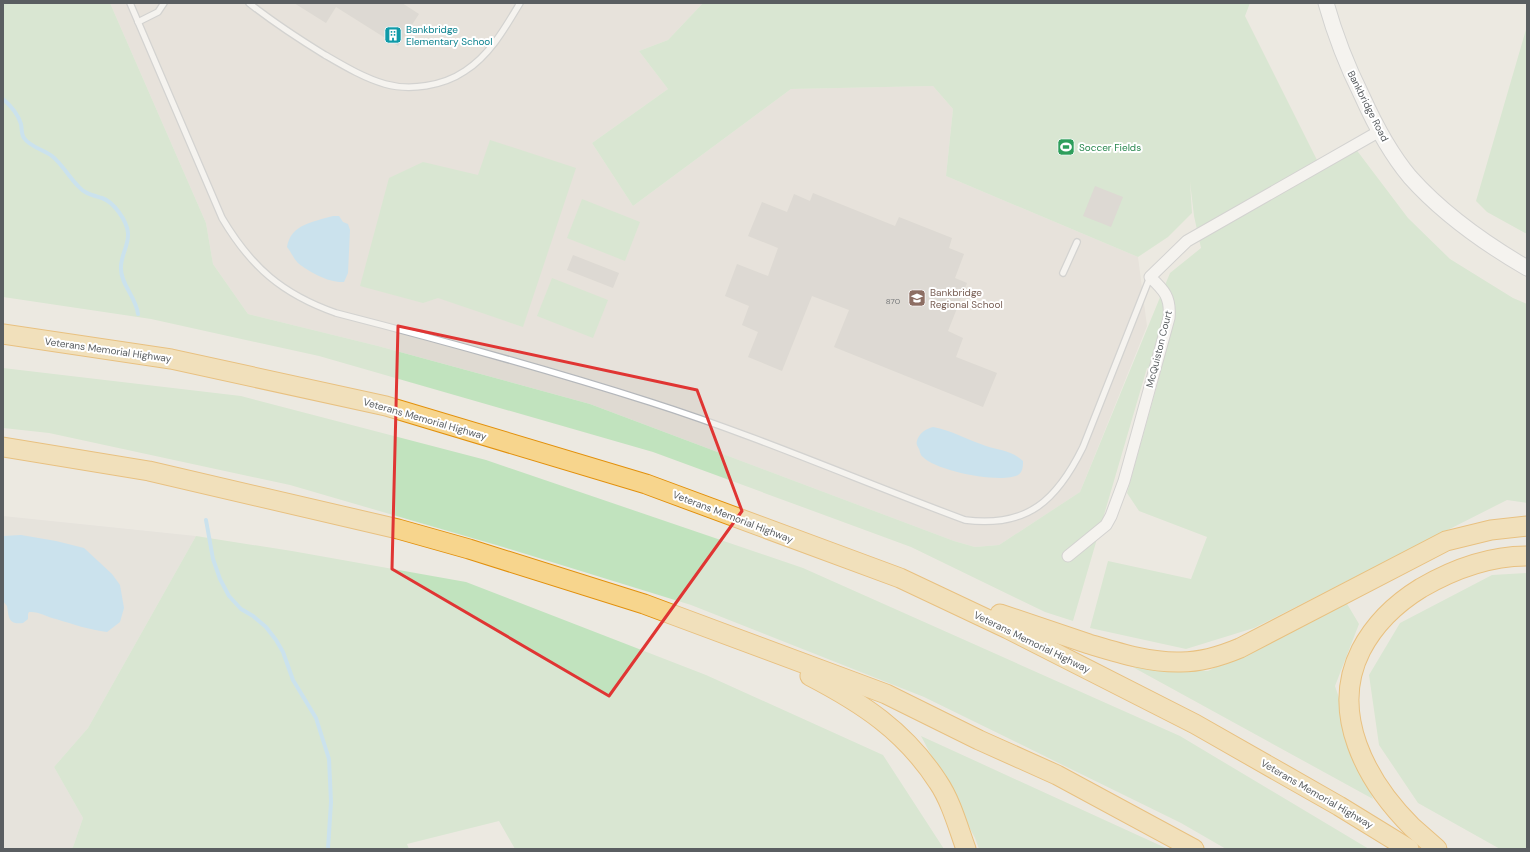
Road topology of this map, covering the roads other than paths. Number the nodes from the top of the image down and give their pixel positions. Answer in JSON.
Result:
{"nodes":[{"id":1,"x":130,"y":3,"type":"edge"},
{"id":2,"x":164,"y":3,"type":"edge"},
{"id":3,"x":249,"y":3,"type":"edge"},
{"id":4,"x":520,"y":3,"type":"edge"},
{"id":5,"x":1326,"y":3,"type":"edge"},
{"id":6,"x":138,"y":22,"type":"junction"},
{"id":7,"x":1378,"y":132,"type":"junction"},
{"id":8,"x":1077,"y":242,"type":"dead end"},
{"id":9,"x":1527,"y":268,"type":"edge"},
{"id":10,"x":1063,"y":273,"type":"dead end"},
{"id":11,"x":1150,"y":277,"type":"junction"},
{"id":12,"x":3,"y":334,"type":"edge"},
{"id":13,"x":3,"y":447,"type":"edge"},
{"id":14,"x":1527,"y":526,"type":"edge"},
{"id":15,"x":1068,"y":556,"type":"dead end"},
{"id":16,"x":1527,"y":556,"type":"edge"},
{"id":17,"x":970,"y":611,"type":"junction"},
{"id":18,"x":794,"y":660,"type":"junction"},
{"id":19,"x":966,"y":849,"type":"edge"},
{"id":20,"x":1194,"y":849,"type":"edge"},
{"id":21,"x":1409,"y":849,"type":"edge"},
{"id":22,"x":1437,"y":849,"type":"edge"}],
"edges":[{"from":1,"to":6,"type":"lane"},
{"from":2,"to":6,"type":"lane"},
{"from":3,"to":4,"type":"lane"},
{"from":5,"to":7,"type":"street","name":"Bankbridge Road"},
{"from":6,"to":11,"type":"lane"},
{"from":7,"to":9,"type":"street","name":"Bankbridge Road"},
{"from":7,"to":11,"type":"street"},
{"from":8,"to":10,"type":"lane"},
{"from":11,"to":15,"type":"street","name":"McQuiston Court"},
{"from":12,"to":17,"type":"highway","name":"Veterans Memorial Highway"},
{"from":13,"to":18,"type":"highway"},
{"from":14,"to":17,"type":"highway"},
{"from":16,"to":22,"type":"highway"},
{"from":17,"to":21,"type":"highway","name":"Veterans Memorial Highway"},
{"from":18,"to":19,"type":"highway"},
{"from":18,"to":20,"type":"highway"}]}
